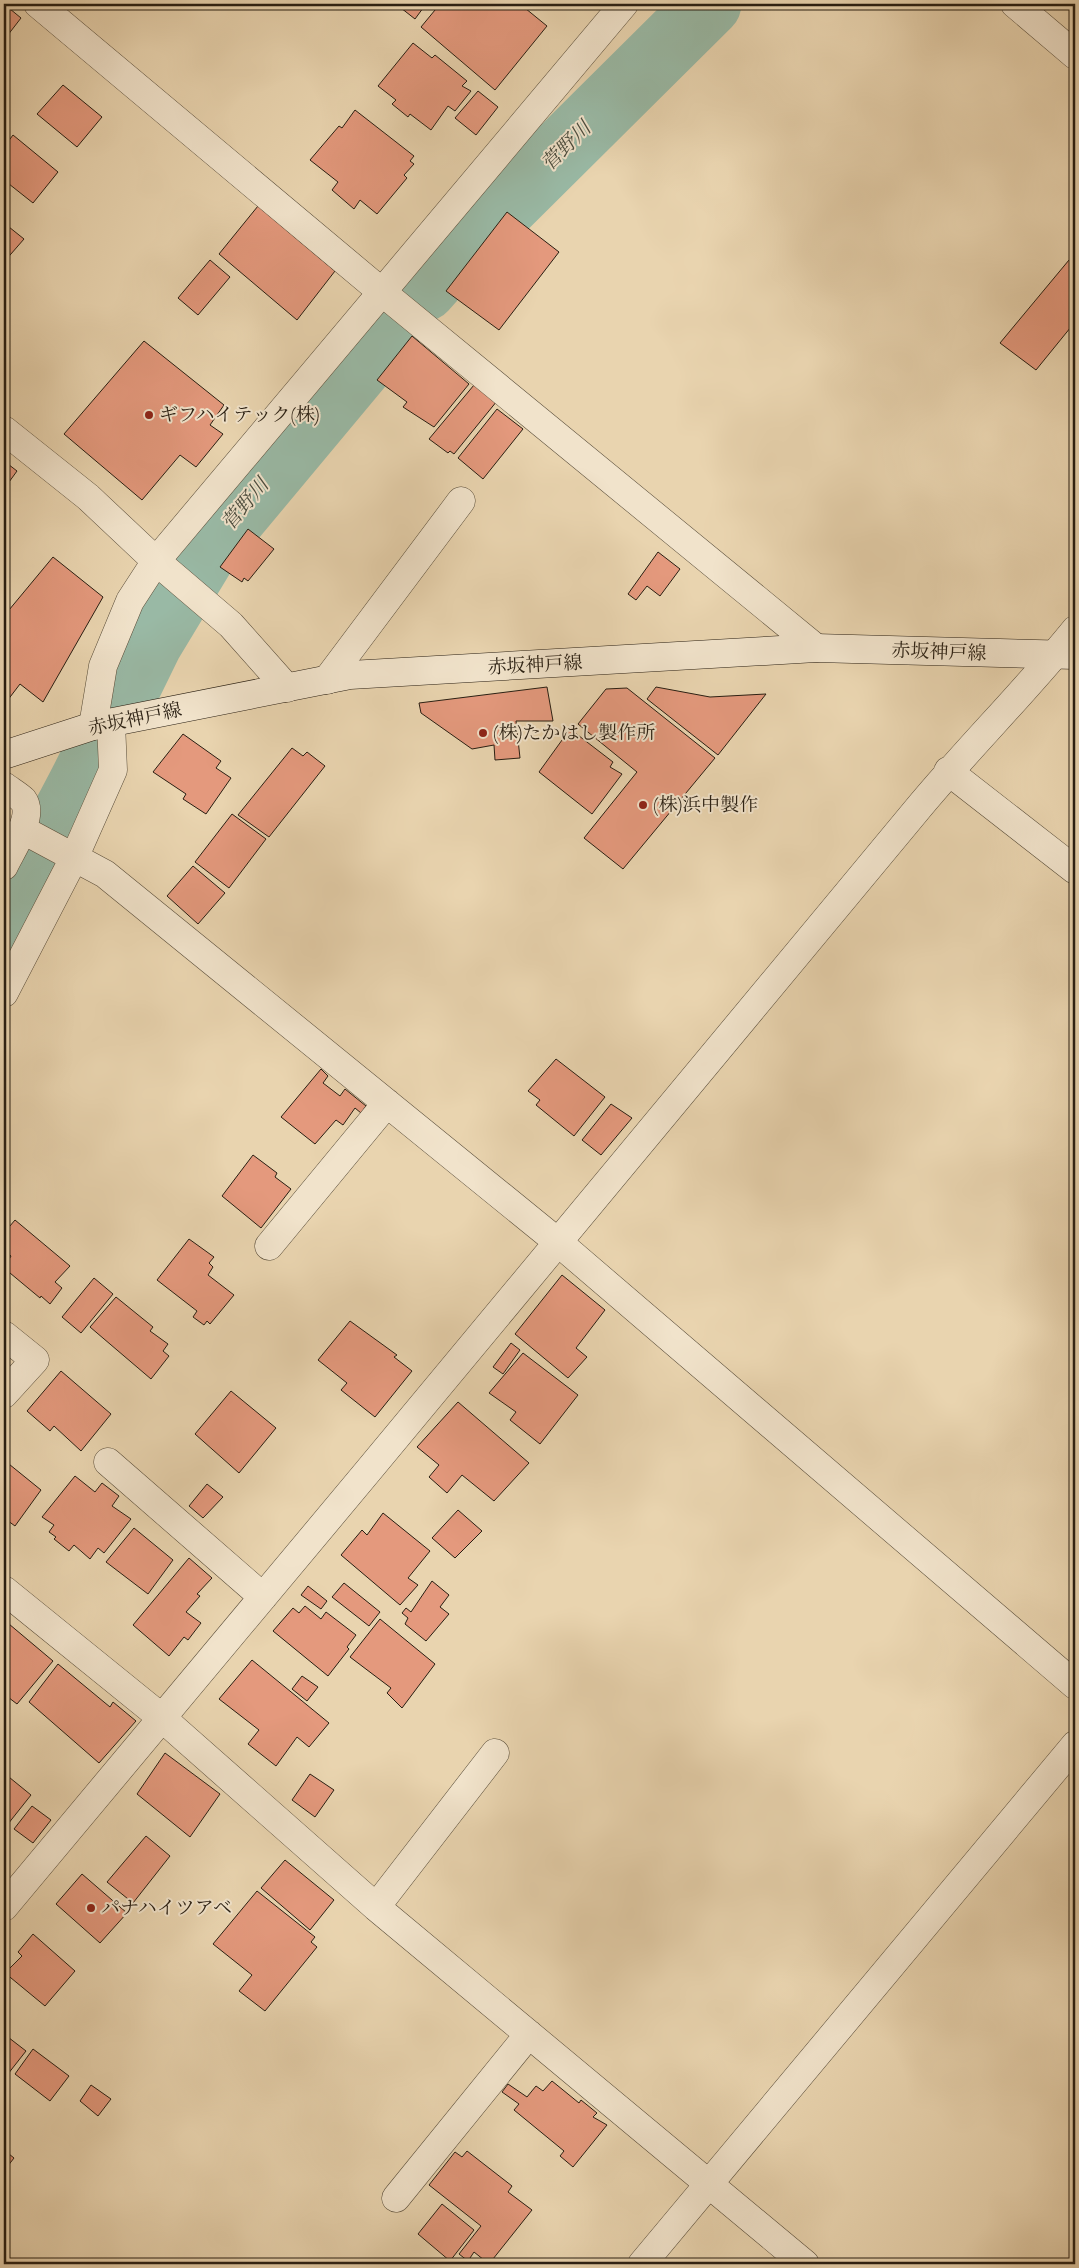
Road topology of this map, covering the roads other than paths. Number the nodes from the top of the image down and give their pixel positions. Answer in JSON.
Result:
{"nodes":[{"id":1,"x":38,"y":4,"type":"edge"},
{"id":2,"x":624,"y":4,"type":"edge"},
{"id":3,"x":1015,"y":4,"type":"edge"},
{"id":4,"x":1075,"y":55,"type":"edge"},
{"id":5,"x":383,"y":292,"type":"junction"},
{"id":6,"x":4,"y":430,"type":"edge"},
{"id":7,"x":461,"y":501,"type":"dead end"},
{"id":8,"x":158,"y":562,"type":"junction"},
{"id":9,"x":1075,"y":630,"type":"edge"},
{"id":10,"x":816,"y":648,"type":"junction"},
{"id":11,"x":1065,"y":655,"type":"edge"},
{"id":12,"x":327,"y":680,"type":"junction"},
{"id":13,"x":287,"y":688,"type":"junction"},
{"id":14,"x":102,"y":725,"type":"junction"},
{"id":15,"x":4,"y":755,"type":"edge"},
{"id":16,"x":948,"y":771,"type":"junction"},
{"id":17,"x":4,"y":786,"type":"edge"},
{"id":18,"x":28,"y":833,"type":"junction"},
{"id":19,"x":68,"y":856,"type":"junction"},
{"id":20,"x":4,"y":866,"type":"edge"},
{"id":21,"x":1075,"y":870,"type":"edge"},
{"id":22,"x":4,"y":994,"type":"edge"},
{"id":23,"x":387,"y":1103,"type":"junction"},
{"id":24,"x":559,"y":1243,"type":"junction"},
{"id":25,"x":269,"y":1246,"type":"dead end"},
{"id":26,"x":4,"y":1335,"type":"edge"},
{"id":27,"x":4,"y":1394,"type":"edge"},
{"id":28,"x":108,"y":1462,"type":"dead end"},
{"id":29,"x":4,"y":1590,"type":"edge"},
{"id":30,"x":263,"y":1597,"type":"junction"},
{"id":31,"x":1075,"y":1685,"type":"edge"},
{"id":32,"x":162,"y":1718,"type":"junction"},
{"id":33,"x":1075,"y":1745,"type":"edge"},
{"id":34,"x":495,"y":1753,"type":"dead end"},
{"id":35,"x":4,"y":1907,"type":"edge"},
{"id":36,"x":376,"y":1908,"type":"junction"},
{"id":37,"x":529,"y":2034,"type":"junction"},
{"id":38,"x":710,"y":2184,"type":"junction"},
{"id":39,"x":396,"y":2198,"type":"dead end"},
{"id":40,"x":642,"y":2264,"type":"edge"},
{"id":41,"x":805,"y":2264,"type":"edge"}],
"edges":[{"from":1,"to":5,"type":"street"},
{"from":2,"to":5,"type":"street"},
{"from":3,"to":4,"type":"street"},
{"from":5,"to":8,"type":"street"},
{"from":5,"to":10,"type":"street"},
{"from":6,"to":8,"type":"street"},
{"from":7,"to":12,"type":"street"},
{"from":8,"to":13,"type":"street"},
{"from":8,"to":14,"type":"street"},
{"from":9,"to":11,"type":"street"},
{"from":10,"to":11,"type":"street","name":"赤坂神戸線"},
{"from":10,"to":12,"type":"street","name":"赤坂神戸線"},
{"from":11,"to":16,"type":"street"},
{"from":12,"to":13,"type":"street","name":"赤坂神戸線"},
{"from":13,"to":14,"type":"street","name":"赤坂神戸線"},
{"from":14,"to":15,"type":"street","name":"赤坂神戸線"},
{"from":14,"to":19,"type":"street"},
{"from":16,"to":21,"type":"street"},
{"from":16,"to":24,"type":"street"},
{"from":17,"to":18,"type":"street"},
{"from":18,"to":19,"type":"street"},
{"from":18,"to":20,"type":"street"},
{"from":19,"to":22,"type":"street"},
{"from":19,"to":23,"type":"street"},
{"from":23,"to":24,"type":"street"},
{"from":23,"to":25,"type":"street"},
{"from":24,"to":30,"type":"street"},
{"from":24,"to":31,"type":"street"},
{"from":26,"to":27,"type":"street"},
{"from":28,"to":30,"type":"street"},
{"from":29,"to":32,"type":"street"},
{"from":30,"to":32,"type":"street"},
{"from":32,"to":35,"type":"street"},
{"from":32,"to":36,"type":"street"},
{"from":33,"to":38,"type":"street"},
{"from":34,"to":36,"type":"street"},
{"from":36,"to":37,"type":"street"},
{"from":37,"to":38,"type":"street"},
{"from":37,"to":39,"type":"street"},
{"from":38,"to":40,"type":"street"},
{"from":38,"to":41,"type":"street"}]}
